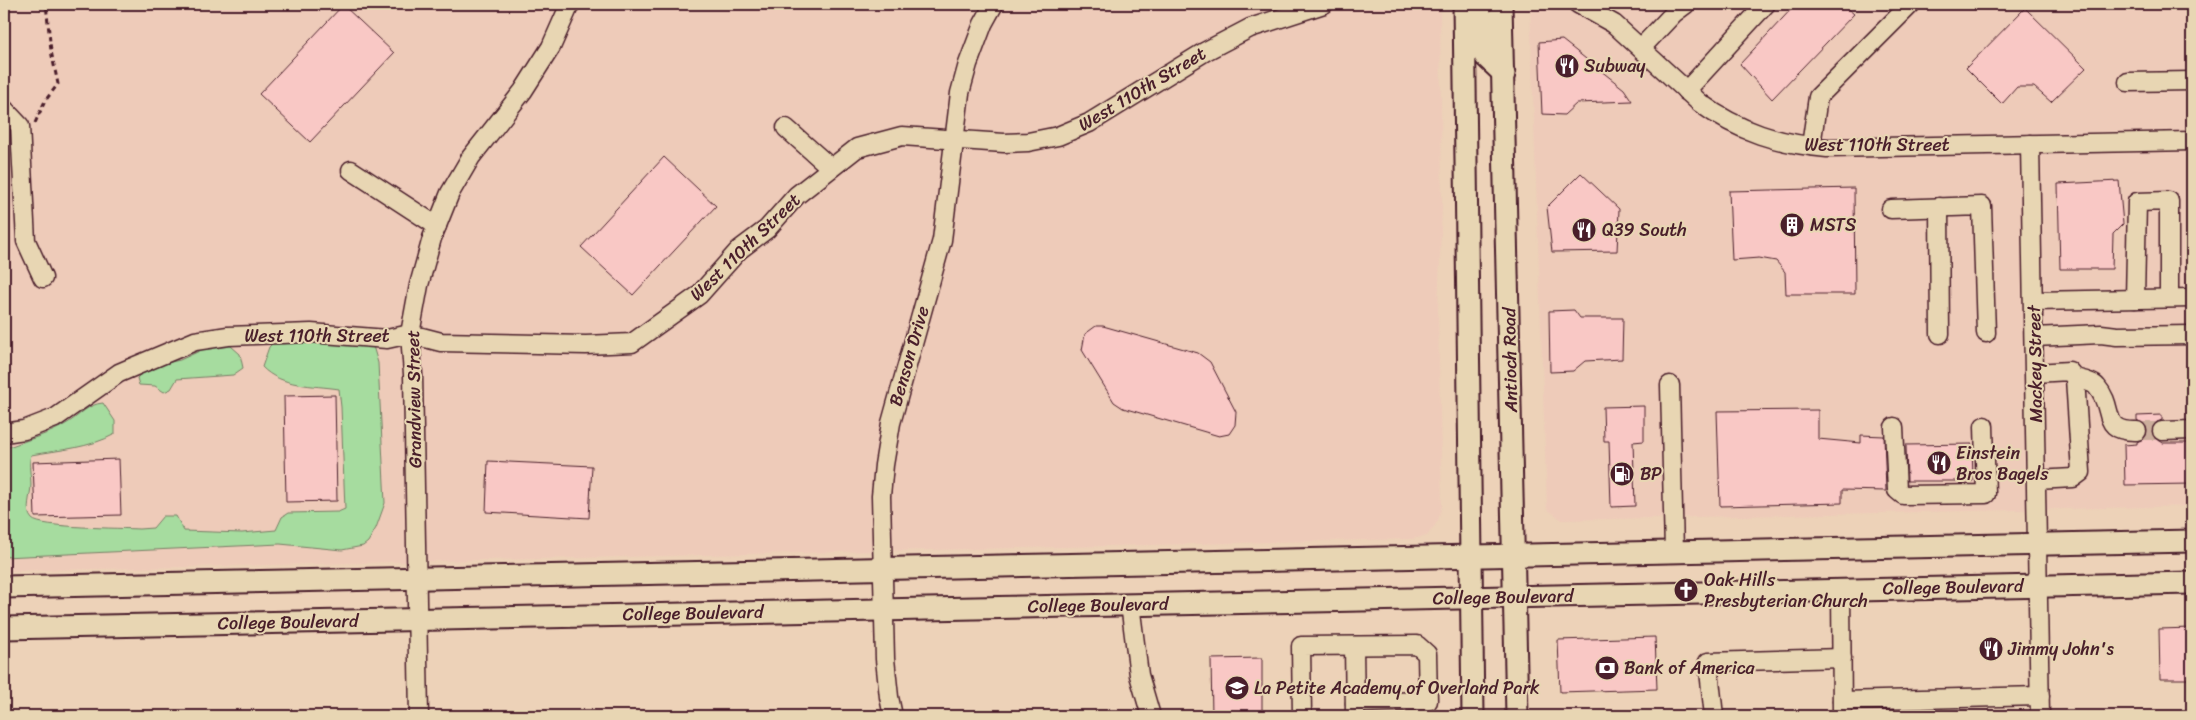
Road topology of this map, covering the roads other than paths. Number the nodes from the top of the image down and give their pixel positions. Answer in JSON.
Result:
{"nodes":[{"id":1,"x":570,"y":4,"type":"edge"},
{"id":2,"x":994,"y":4,"type":"edge"},
{"id":3,"x":1324,"y":4,"type":"edge"},
{"id":4,"x":1464,"y":4,"type":"edge"},
{"id":5,"x":1476,"y":4,"type":"edge"},
{"id":6,"x":1501,"y":4,"type":"edge"},
{"id":7,"x":1578,"y":4,"type":"edge"},
{"id":8,"x":1766,"y":4,"type":"edge"},
{"id":9,"x":1911,"y":4,"type":"edge"},
{"id":10,"x":1677,"y":7,"type":"edge"},
{"id":11,"x":1641,"y":48,"type":"junction"},
{"id":12,"x":1504,"y":74,"type":"junction"},
{"id":13,"x":2192,"y":81,"type":"edge"},
{"id":14,"x":2128,"y":82,"type":"dead end"},
{"id":15,"x":1686,"y":90,"type":"junction"},
{"id":16,"x":4,"y":108,"type":"edge"},
{"id":17,"x":786,"y":128,"type":"dead end"},
{"id":18,"x":2192,"y":140,"type":"edge"},
{"id":19,"x":954,"y":141,"type":"junction"},
{"id":20,"x":2030,"y":144,"type":"junction"},
{"id":21,"x":1811,"y":146,"type":"junction"},
{"id":22,"x":831,"y":168,"type":"junction"},
{"id":23,"x":351,"y":170,"type":"dead end"},
{"id":24,"x":1939,"y":207,"type":"junction"},
{"id":25,"x":1891,"y":209,"type":"dead end"},
{"id":26,"x":437,"y":226,"type":"junction"},
{"id":27,"x":43,"y":278,"type":"dead end"},
{"id":28,"x":2170,"y":298,"type":"junction"},
{"id":29,"x":2192,"y":298,"type":"edge"},
{"id":30,"x":2136,"y":299,"type":"junction"},
{"id":31,"x":2034,"y":301,"type":"junction"},
{"id":32,"x":1986,"y":333,"type":"dead end"},
{"id":33,"x":410,"y":334,"type":"junction"},
{"id":34,"x":1940,"y":334,"type":"dead end"},
{"id":35,"x":2192,"y":335,"type":"edge"},
{"id":36,"x":2034,"y":338,"type":"junction"},
{"id":37,"x":2035,"y":373,"type":"junction"},
{"id":38,"x":2075,"y":378,"type":"junction"},
{"id":39,"x":1670,"y":386,"type":"dead end"},
{"id":40,"x":1894,"y":427,"type":"dead end"},
{"id":41,"x":1984,"y":429,"type":"dead end"},
{"id":42,"x":2192,"y":430,"type":"edge"},
{"id":43,"x":2137,"y":431,"type":"tunnel mouth"},
{"id":44,"x":2162,"y":431,"type":"tunnel mouth"},
{"id":45,"x":4,"y":433,"type":"edge"},
{"id":46,"x":2037,"y":480,"type":"junction"},
{"id":47,"x":2192,"y":541,"type":"edge"},
{"id":48,"x":2038,"y":544,"type":"junction"},
{"id":49,"x":1674,"y":552,"type":"junction"},
{"id":50,"x":1514,"y":555,"type":"junction"},
{"id":51,"x":1470,"y":556,"type":"junction"},
{"id":52,"x":883,"y":569,"type":"junction"},
{"id":53,"x":416,"y":578,"type":"junction"},
{"id":54,"x":2192,"y":583,"type":"edge"},
{"id":55,"x":2039,"y":585,"type":"junction"},
{"id":56,"x":4,"y":586,"type":"edge"},
{"id":57,"x":1841,"y":590,"type":"junction"},
{"id":58,"x":1515,"y":597,"type":"junction"},
{"id":59,"x":1470,"y":598,"type":"junction"},
{"id":60,"x":1130,"y":604,"type":"junction"},
{"id":61,"x":883,"y":608,"type":"junction"},
{"id":62,"x":417,"y":620,"type":"junction"},
{"id":63,"x":4,"y":628,"type":"edge"},
{"id":64,"x":1354,"y":646,"type":"junction"},
{"id":65,"x":1842,"y":658,"type":"junction"},
{"id":66,"x":2040,"y":696,"type":"junction"},
{"id":67,"x":1842,"y":708,"type":"edge"},
{"id":68,"x":1355,"y":709,"type":"edge"},
{"id":69,"x":419,"y":716,"type":"edge"},
{"id":70,"x":893,"y":716,"type":"edge"},
{"id":71,"x":1151,"y":716,"type":"edge"},
{"id":72,"x":1302,"y":716,"type":"edge"},
{"id":73,"x":1472,"y":716,"type":"edge"},
{"id":74,"x":1517,"y":716,"type":"edge"},
{"id":75,"x":1714,"y":716,"type":"edge"},
{"id":76,"x":2040,"y":716,"type":"edge"}],
"edges":[{"from":1,"to":26,"type":"street","name":"Grandview Street"},
{"from":2,"to":19,"type":"street","name":"Benson Drive"},
{"from":3,"to":19,"type":"street","name":"West 110th Street"},
{"from":4,"to":51,"type":"main road"},
{"from":5,"to":12,"type":"main road"},
{"from":6,"to":12,"type":"main road","name":"Antioch Road"},
{"from":7,"to":11,"type":"street","name":"West 110th Street"},
{"from":8,"to":15,"type":"street"},
{"from":9,"to":21,"type":"street"},
{"from":10,"to":11,"type":"street"},
{"from":11,"to":15,"type":"street","name":"West 110th Street"},
{"from":12,"to":50,"type":"main road","name":"Antioch Road"},
{"from":13,"to":14,"type":"street"},
{"from":15,"to":21,"type":"street","name":"West 110th Street"},
{"from":16,"to":27,"type":"street"},
{"from":17,"to":22,"type":"street"},
{"from":18,"to":20,"type":"street","name":"West 110th Street"},
{"from":19,"to":22,"type":"street","name":"West 110th Street"},
{"from":19,"to":52,"type":"street","name":"Benson Drive"},
{"from":20,"to":21,"type":"street","name":"West 110th Street"},
{"from":20,"to":31,"type":"street","name":"Mackey Street"},
{"from":22,"to":33,"type":"street","name":"West 110th Street"},
{"from":23,"to":26,"type":"street"},
{"from":24,"to":25,"type":"street"},
{"from":24,"to":32,"type":"street"},
{"from":24,"to":34,"type":"street"},
{"from":26,"to":33,"type":"street","name":"Grandview Street"},
{"from":28,"to":29,"type":"street"},
{"from":28,"to":30,"type":"street"},
{"from":28,"to":30,"type":"street"},
{"from":30,"to":31,"type":"street"},
{"from":31,"to":36,"type":"street","name":"Mackey Street"},
{"from":33,"to":45,"type":"street","name":"West 110th Street"},
{"from":33,"to":53,"type":"street","name":"Grandview Street"},
{"from":35,"to":36,"type":"street"},
{"from":36,"to":37,"type":"street","name":"Mackey Street"},
{"from":37,"to":38,"type":"street"},
{"from":37,"to":46,"type":"street","name":"Mackey Street"},
{"from":38,"to":43,"type":"street"},
{"from":38,"to":46,"type":"street"},
{"from":39,"to":49,"type":"street"},
{"from":40,"to":41,"type":"street"},
{"from":42,"to":44,"type":"street"},
{"from":46,"to":48,"type":"street","name":"Mackey Street"},
{"from":47,"to":48,"type":"main road"},
{"from":48,"to":49,"type":"main road"},
{"from":48,"to":55,"type":"street","name":"Mackey Street"},
{"from":49,"to":50,"type":"main road"},
{"from":50,"to":51,"type":"main road"},
{"from":50,"to":58,"type":"main road","name":"Antioch Road"},
{"from":51,"to":52,"type":"main road"},
{"from":51,"to":59,"type":"main road"},
{"from":52,"to":53,"type":"main road"},
{"from":52,"to":61,"type":"street","name":"Benson Drive"},
{"from":53,"to":56,"type":"main road"},
{"from":53,"to":62,"type":"street","name":"Grandview Street"},
{"from":54,"to":55,"type":"main road","name":"College Boulevard"},
{"from":55,"to":57,"type":"main road","name":"College Boulevard"},
{"from":55,"to":66,"type":"street","name":"Mackey Street"},
{"from":57,"to":58,"type":"main road","name":"College Boulevard"},
{"from":57,"to":65,"type":"street"},
{"from":58,"to":59,"type":"main road","name":"College Boulevard"},
{"from":58,"to":74,"type":"main road","name":"Antioch Road"},
{"from":59,"to":60,"type":"main road","name":"College Boulevard"},
{"from":59,"to":73,"type":"main road"},
{"from":60,"to":61,"type":"main road","name":"College Boulevard"},
{"from":60,"to":71,"type":"street"},
{"from":61,"to":62,"type":"main road","name":"College Boulevard"},
{"from":61,"to":70,"type":"street","name":"Benson Drive"},
{"from":62,"to":63,"type":"main road","name":"College Boulevard"},
{"from":62,"to":69,"type":"street","name":"Grandview Street"},
{"from":64,"to":68,"type":"street"},
{"from":64,"to":68,"type":"street"},
{"from":64,"to":72,"type":"street"},
{"from":65,"to":67,"type":"street"},
{"from":65,"to":75,"type":"street"},
{"from":66,"to":67,"type":"street"},
{"from":66,"to":76,"type":"street","name":"Mackey Street"}]}
